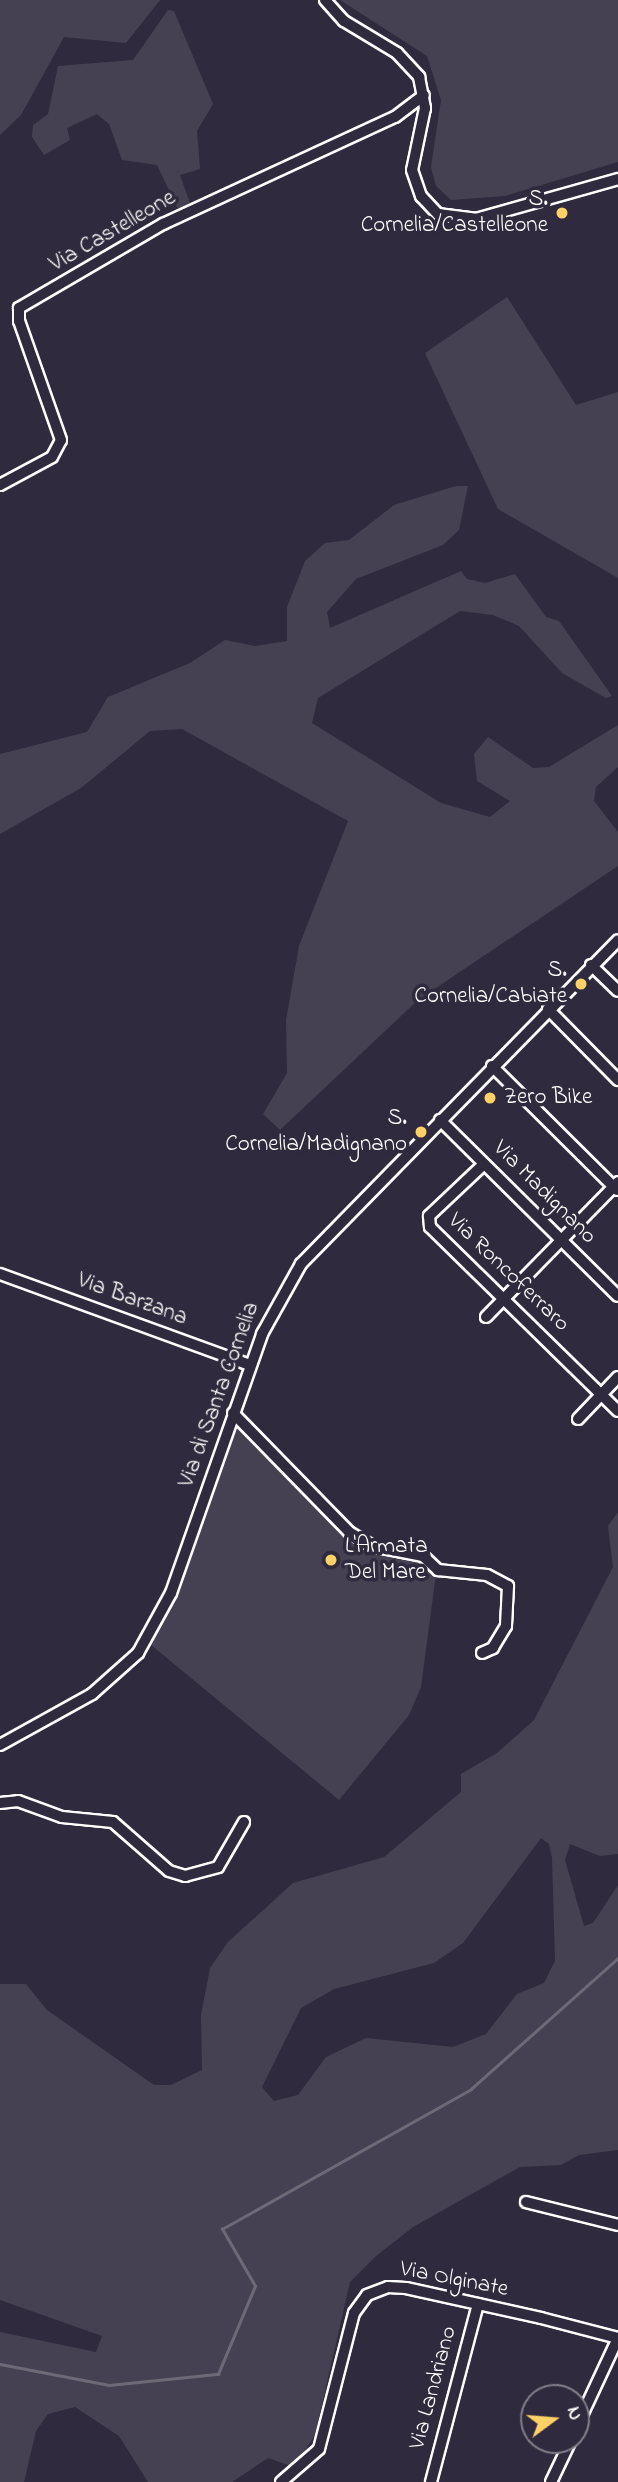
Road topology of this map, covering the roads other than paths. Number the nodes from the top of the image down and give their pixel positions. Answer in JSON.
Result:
{"nodes":[{"id":1,"x":325,"y":0,"type":"edge"},
{"id":2,"x":424,"y":95,"type":"junction"},
{"id":3,"x":618,"y":179,"type":"edge"},
{"id":4,"x":0,"y":485,"type":"edge"},
{"id":5,"x":618,"y":940,"type":"edge"},
{"id":6,"x":591,"y":965,"type":"junction"},
{"id":7,"x":618,"y":990,"type":"edge"},
{"id":8,"x":548,"y":1009,"type":"junction"},
{"id":9,"x":492,"y":1066,"type":"junction"},
{"id":10,"x":618,"y":1080,"type":"edge"},
{"id":11,"x":440,"y":1120,"type":"junction"},
{"id":12,"x":484,"y":1164,"type":"junction"},
{"id":13,"x":617,"y":1187,"type":"edge"},
{"id":14,"x":561,"y":1241,"type":"junction"},
{"id":15,"x":1,"y":1273,"type":"edge"},
{"id":16,"x":618,"y":1296,"type":"edge"},
{"id":17,"x":504,"y":1298,"type":"junction"},
{"id":18,"x":486,"y":1317,"type":"dead end"},
{"id":19,"x":250,"y":1366,"type":"junction"},
{"id":20,"x":618,"y":1377,"type":"edge"},
{"id":21,"x":602,"y":1394,"type":"junction"},
{"id":22,"x":618,"y":1411,"type":"edge"},
{"id":23,"x":233,"y":1413,"type":"junction"},
{"id":24,"x":578,"y":1419,"type":"dead end"},
{"id":25,"x":482,"y":1653,"type":"dead end"},
{"id":26,"x":0,"y":1745,"type":"edge"},
{"id":27,"x":0,"y":1803,"type":"edge"},
{"id":28,"x":244,"y":1822,"type":"dead end"},
{"id":29,"x":526,"y":2202,"type":"dead end"},
{"id":30,"x":618,"y":2225,"type":"edge"},
{"id":31,"x":478,"y":2304,"type":"junction"},
{"id":32,"x":618,"y":2337,"type":"edge"},
{"id":33,"x":590,"y":2398,"type":"edge"},
{"id":34,"x":564,"y":2454,"type":"edge"},
{"id":35,"x":281,"y":2482,"type":"edge"},
{"id":36,"x":431,"y":2482,"type":"edge"},
{"id":37,"x":551,"y":2482,"type":"edge"}],
"edges":[{"from":1,"to":2,"type":"street"},
{"from":2,"to":3,"type":"street"},
{"from":2,"to":4,"type":"street","name":"Via Castelleone"},
{"from":5,"to":6,"type":"street","name":"Via di Santa Cornelia"},
{"from":6,"to":7,"type":"street"},
{"from":6,"to":8,"type":"street","name":"Via di Santa Cornelia"},
{"from":8,"to":9,"type":"street","name":"Via di Santa Cornelia"},
{"from":8,"to":10,"type":"street"},
{"from":9,"to":11,"type":"street","name":"Via di Santa Cornelia"},
{"from":9,"to":13,"type":"street"},
{"from":11,"to":12,"type":"street","name":"Via Madignano"},
{"from":11,"to":19,"type":"street","name":"Via di Santa Cornelia"},
{"from":12,"to":14,"type":"street","name":"Via Madignano"},
{"from":12,"to":17,"type":"street","name":"Via Roncoferraro"},
{"from":13,"to":14,"type":"street"},
{"from":14,"to":16,"type":"street","name":"Via Madignano"},
{"from":14,"to":17,"type":"street"},
{"from":15,"to":19,"type":"street","name":"Via Barzana"},
{"from":17,"to":18,"type":"street"},
{"from":17,"to":21,"type":"street","name":"Via Roncoferraro"},
{"from":19,"to":23,"type":"street","name":"Via di Santa Cornelia"},
{"from":20,"to":21,"type":"street"},
{"from":21,"to":22,"type":"street","name":"Via Roncoferraro"},
{"from":21,"to":24,"type":"street"},
{"from":23,"to":25,"type":"street"},
{"from":23,"to":26,"type":"street","name":"Via di Santa Cornelia"},
{"from":27,"to":28,"type":"street"},
{"from":29,"to":30,"type":"street"},
{"from":31,"to":32,"type":"street","name":"Via Olginate"},
{"from":31,"to":35,"type":"street","name":"Via Olginate"},
{"from":31,"to":36,"type":"street","name":"Via Landriano"},
{"from":32,"to":33,"type":"street"},
{"from":34,"to":37,"type":"street"}]}
